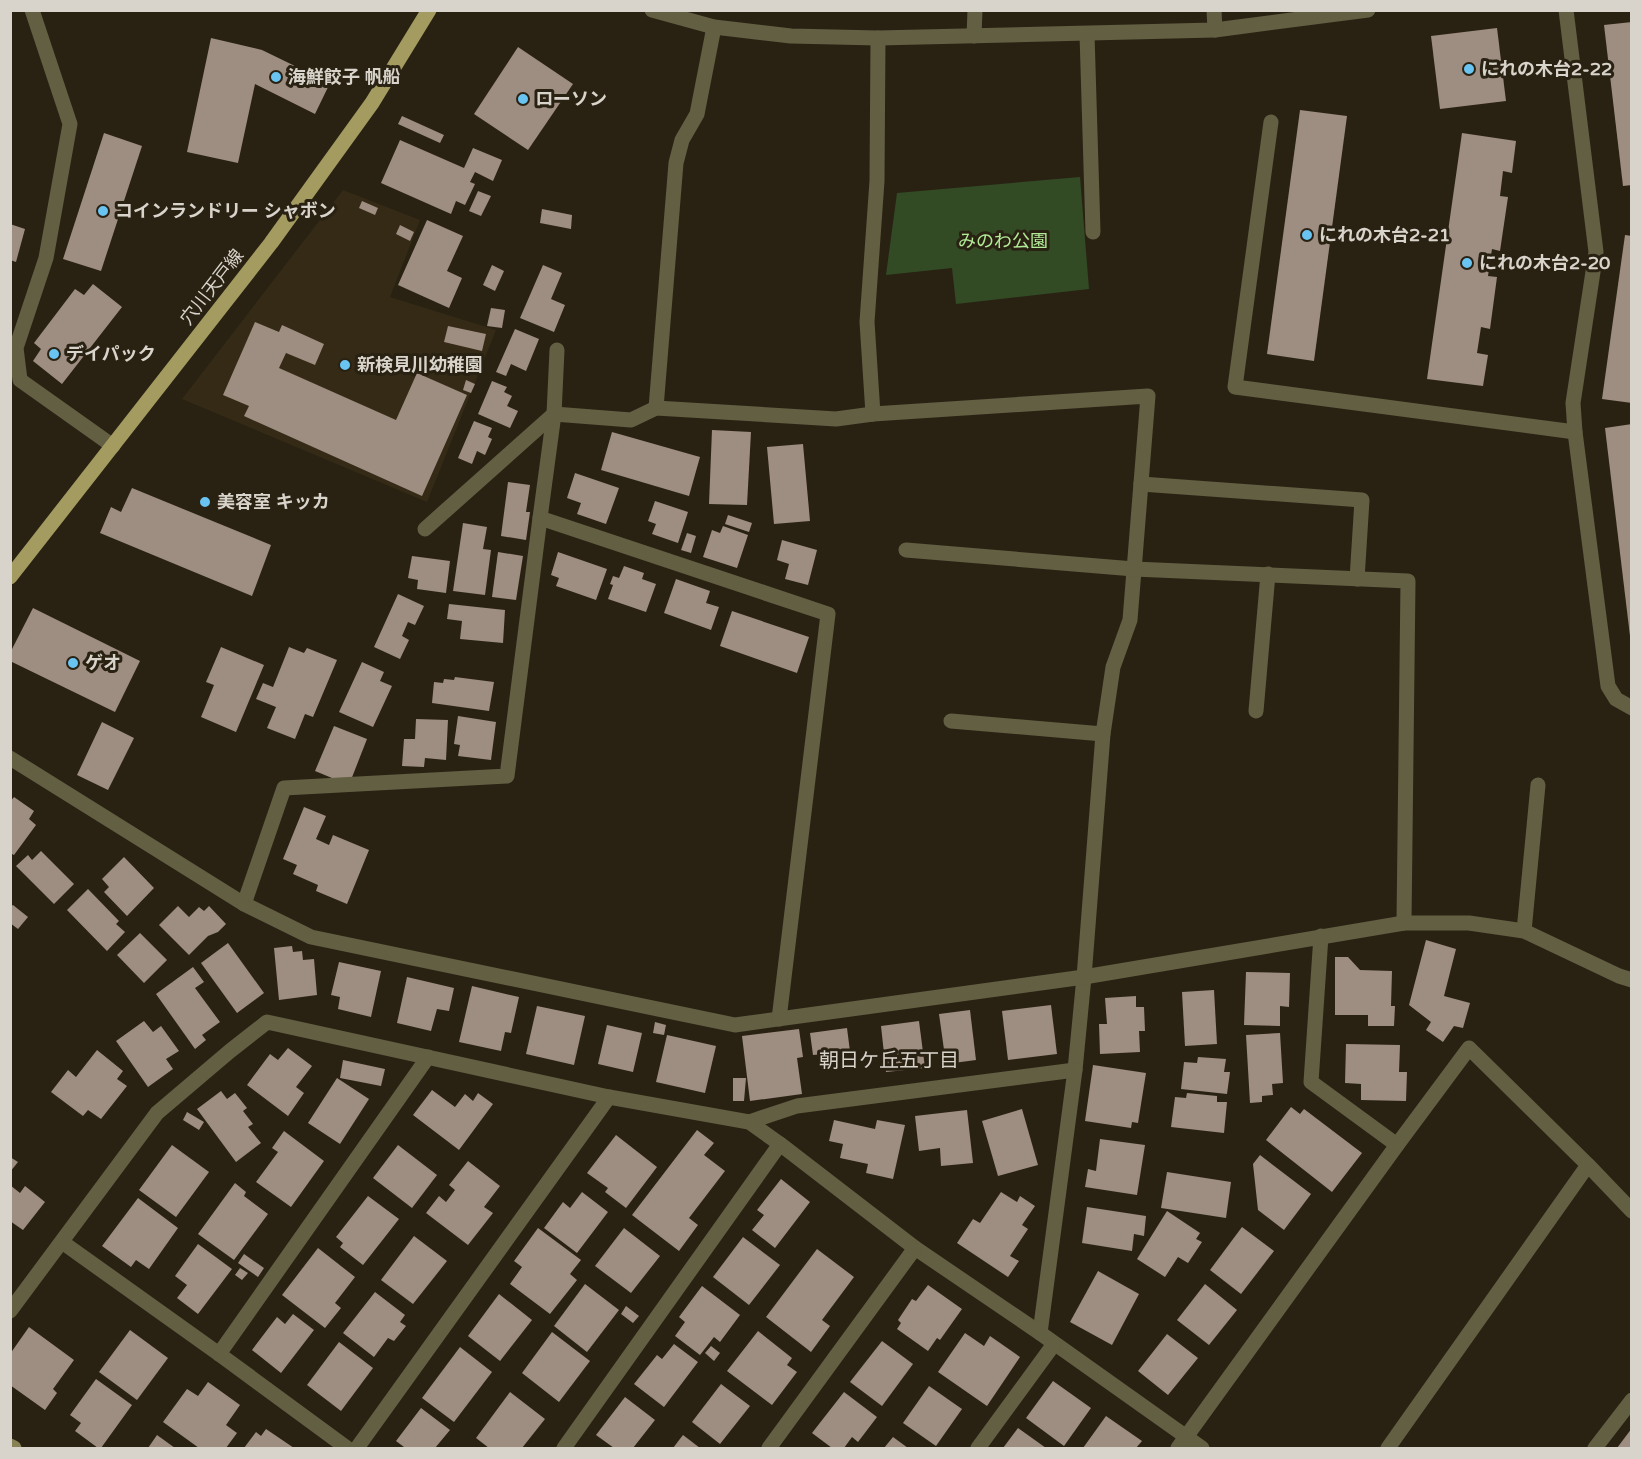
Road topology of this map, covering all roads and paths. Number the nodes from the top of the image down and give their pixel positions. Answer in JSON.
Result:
{"nodes":[{"id":1,"x":32,"y":10,"type":"edge"},
{"id":2,"x":429,"y":10,"type":"edge"},
{"id":3,"x":652,"y":10,"type":"edge"},
{"id":4,"x":975,"y":10,"type":"edge"},
{"id":5,"x":1214,"y":10,"type":"edge"},
{"id":6,"x":1368,"y":10,"type":"edge"},
{"id":7,"x":1566,"y":10,"type":"edge"},
{"id":8,"x":714,"y":27,"type":"junction"},
{"id":9,"x":1215,"y":30,"type":"junction"},
{"id":10,"x":1087,"y":34,"type":"junction"},
{"id":11,"x":974,"y":36,"type":"junction"},
{"id":12,"x":878,"y":38,"type":"junction"},
{"id":13,"x":1271,"y":122,"type":"dead end"},
{"id":14,"x":1093,"y":232,"type":"dead end"},
{"id":15,"x":556,"y":350,"type":"dead end"},
{"id":16,"x":656,"y":408,"type":"junction"},
{"id":17,"x":554,"y":414,"type":"junction"},
{"id":18,"x":873,"y":414,"type":"junction"},
{"id":19,"x":1575,"y":432,"type":"junction"},
{"id":20,"x":113,"y":446,"type":"junction"},
{"id":21,"x":1141,"y":484,"type":"junction"},
{"id":22,"x":540,"y":518,"type":"junction"},
{"id":23,"x":425,"y":529,"type":"dead end"},
{"id":24,"x":906,"y":550,"type":"dead end"},
{"id":25,"x":1134,"y":569,"type":"junction"},
{"id":26,"x":1268,"y":574,"type":"junction"},
{"id":27,"x":10,"y":578,"type":"edge"},
{"id":28,"x":1358,"y":579,"type":"junction"},
{"id":29,"x":1632,"y":708,"type":"edge"},
{"id":30,"x":1256,"y":711,"type":"dead end"},
{"id":31,"x":951,"y":721,"type":"dead end"},
{"id":32,"x":1104,"y":734,"type":"junction"},
{"id":33,"x":10,"y":758,"type":"edge"},
{"id":34,"x":1538,"y":786,"type":"dead end"},
{"id":35,"x":244,"y":904,"type":"junction"},
{"id":36,"x":1404,"y":923,"type":"junction"},
{"id":37,"x":1524,"y":931,"type":"junction"},
{"id":38,"x":1321,"y":936,"type":"junction"},
{"id":39,"x":1084,"y":977,"type":"junction"},
{"id":40,"x":1632,"y":980,"type":"edge"},
{"id":41,"x":779,"y":1019,"type":"junction"},
{"id":42,"x":428,"y":1057,"type":"junction"},
{"id":43,"x":1075,"y":1070,"type":"junction"},
{"id":44,"x":609,"y":1097,"type":"junction"},
{"id":45,"x":749,"y":1122,"type":"junction"},
{"id":46,"x":780,"y":1144,"type":"junction"},
{"id":47,"x":1397,"y":1145,"type":"junction"},
{"id":48,"x":1588,"y":1165,"type":"junction"},
{"id":49,"x":1632,"y":1211,"type":"edge"},
{"id":50,"x":62,"y":1242,"type":"junction"},
{"id":51,"x":915,"y":1248,"type":"junction"},
{"id":52,"x":10,"y":1311,"type":"edge"},
{"id":53,"x":1040,"y":1333,"type":"junction"},
{"id":54,"x":1054,"y":1344,"type":"junction"},
{"id":55,"x":219,"y":1354,"type":"junction"},
{"id":56,"x":1632,"y":1400,"type":"edge"},
{"id":57,"x":1182,"y":1443,"type":"edge"},
{"id":58,"x":347,"y":1449,"type":"edge"},
{"id":59,"x":357,"y":1449,"type":"edge"},
{"id":60,"x":564,"y":1449,"type":"edge"},
{"id":61,"x":770,"y":1449,"type":"edge"},
{"id":62,"x":978,"y":1449,"type":"edge"},
{"id":63,"x":1202,"y":1449,"type":"edge"},
{"id":64,"x":1388,"y":1449,"type":"edge"},
{"id":65,"x":1595,"y":1449,"type":"edge"}],
"edges":[{"from":1,"to":20,"type":"street"},
{"from":2,"to":20,"type":"main road","name":"穴川天戸線"},
{"from":3,"to":8,"type":"street"},
{"from":4,"to":11,"type":"street"},
{"from":5,"to":9,"type":"street"},
{"from":6,"to":9,"type":"street"},
{"from":7,"to":19,"type":"street"},
{"from":8,"to":12,"type":"street"},
{"from":8,"to":16,"type":"street"},
{"from":9,"to":10,"type":"street"},
{"from":10,"to":11,"type":"street"},
{"from":10,"to":14,"type":"street"},
{"from":11,"to":12,"type":"street"},
{"from":12,"to":18,"type":"street"},
{"from":13,"to":19,"type":"street"},
{"from":15,"to":17,"type":"street"},
{"from":16,"to":17,"type":"street"},
{"from":16,"to":18,"type":"street"},
{"from":17,"to":22,"type":"street"},
{"from":17,"to":23,"type":"street"},
{"from":18,"to":21,"type":"street"},
{"from":19,"to":29,"type":"street"},
{"from":20,"to":27,"type":"main road","name":"穴川天戸線"},
{"from":21,"to":25,"type":"street"},
{"from":21,"to":28,"type":"street"},
{"from":22,"to":35,"type":"street"},
{"from":22,"to":41,"type":"street"},
{"from":24,"to":25,"type":"street"},
{"from":25,"to":26,"type":"street"},
{"from":25,"to":32,"type":"street"},
{"from":26,"to":28,"type":"street"},
{"from":26,"to":30,"type":"street"},
{"from":28,"to":36,"type":"street"},
{"from":31,"to":32,"type":"street"},
{"from":32,"to":39,"type":"street"},
{"from":33,"to":35,"type":"street"},
{"from":34,"to":37,"type":"street"},
{"from":35,"to":41,"type":"street"},
{"from":36,"to":37,"type":"street"},
{"from":36,"to":38,"type":"street"},
{"from":37,"to":40,"type":"street"},
{"from":38,"to":39,"type":"street"},
{"from":38,"to":47,"type":"street"},
{"from":39,"to":41,"type":"street"},
{"from":39,"to":43,"type":"street"},
{"from":42,"to":44,"type":"street"},
{"from":42,"to":50,"type":"street"},
{"from":42,"to":55,"type":"street"},
{"from":43,"to":45,"type":"street"},
{"from":43,"to":53,"type":"street"},
{"from":44,"to":45,"type":"street"},
{"from":44,"to":59,"type":"street"},
{"from":45,"to":46,"type":"street"},
{"from":46,"to":51,"type":"street"},
{"from":46,"to":60,"type":"street"},
{"from":47,"to":48,"type":"street"},
{"from":47,"to":57,"type":"street"},
{"from":48,"to":49,"type":"street"},
{"from":48,"to":64,"type":"street"},
{"from":50,"to":52,"type":"street"},
{"from":50,"to":55,"type":"street"},
{"from":51,"to":53,"type":"street"},
{"from":51,"to":61,"type":"street"},
{"from":53,"to":54,"type":"street"},
{"from":54,"to":57,"type":"street"},
{"from":54,"to":62,"type":"street"},
{"from":55,"to":58,"type":"street"},
{"from":56,"to":65,"type":"street"},
{"from":57,"to":63,"type":"street"}]}
